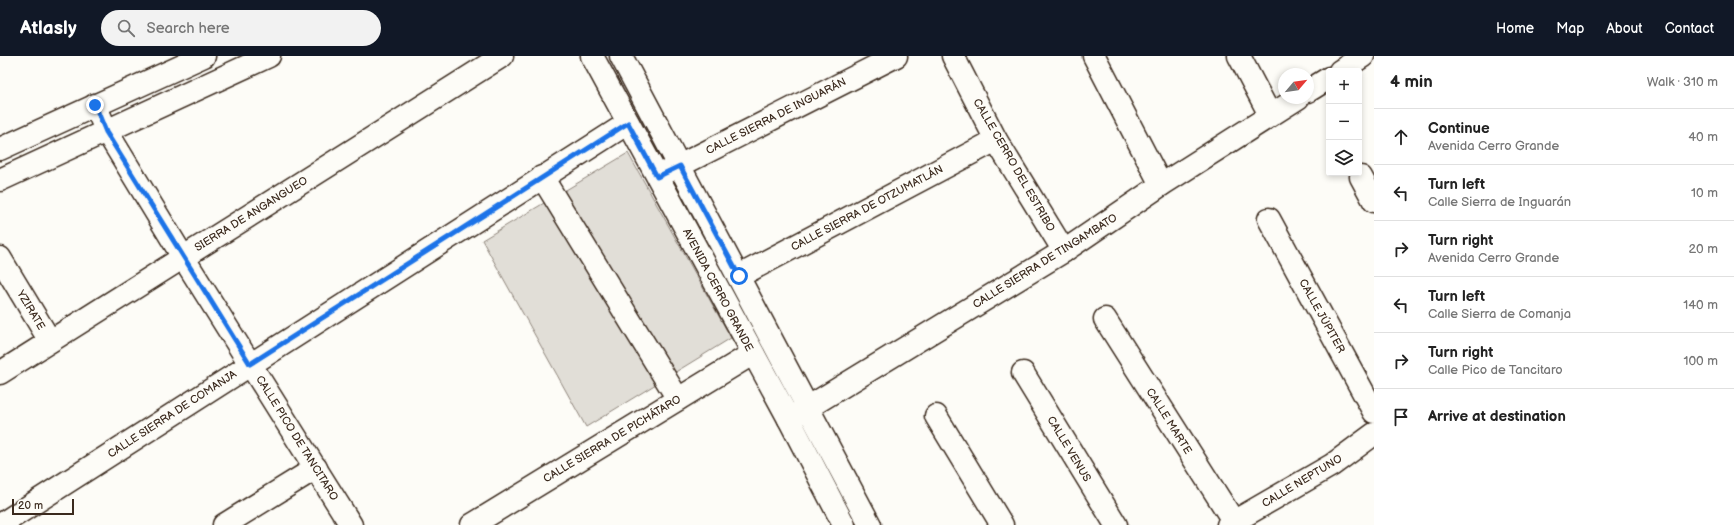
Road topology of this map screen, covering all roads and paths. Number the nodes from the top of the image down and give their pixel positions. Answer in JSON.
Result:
{"nodes":[{"id":1,"x":204,"y":56,"type":"edge"},
{"id":2,"x":269,"y":56,"type":"edge"},
{"id":3,"x":502,"y":56,"type":"edge"},
{"id":4,"x":592,"y":56,"type":"edge"},
{"id":5,"x":622,"y":56,"type":"edge"},
{"id":6,"x":896,"y":56,"type":"edge"},
{"id":7,"x":953,"y":56,"type":"edge"},
{"id":8,"x":1094,"y":56,"type":"edge"},
{"id":9,"x":1239,"y":56,"type":"edge"},
{"id":10,"x":1363,"y":56,"type":"edge"},
{"id":11,"x":1345,"y":68,"type":"edge"},
{"id":12,"x":1326,"y":80,"type":"edge"},
{"id":13,"x":1314,"y":87,"type":"edge"},
{"id":14,"x":1289,"y":104,"type":"edge"},
{"id":15,"x":95,"y":105,"type":"junction"},
{"id":16,"x":1270,"y":116,"type":"junction"},
{"id":17,"x":628,"y":123,"type":"junction"},
{"id":18,"x":106,"y":132,"type":"junction"},
{"id":19,"x":996,"y":140,"type":"junction"},
{"id":20,"x":0,"y":149,"type":"edge"},
{"id":21,"x":680,"y":166,"type":"junction"},
{"id":22,"x":542,"y":177,"type":"junction"},
{"id":23,"x":657,"y":177,"type":"junction"},
{"id":24,"x":1361,"y":177,"type":"dead end"},
{"id":25,"x":0,"y":180,"type":"edge"},
{"id":26,"x":1161,"y":185,"type":"junction"},
{"id":27,"x":1374,"y":201,"type":"edge"},
{"id":28,"x":1269,"y":219,"type":"dead end"},
{"id":29,"x":1064,"y":251,"type":"junction"},
{"id":30,"x":183,"y":257,"type":"junction"},
{"id":31,"x":0,"y":258,"type":"edge"},
{"id":32,"x":739,"y":276,"type":"junction"},
{"id":33,"x":1105,"y":319,"type":"dead end"},
{"id":34,"x":50,"y":341,"type":"junction"},
{"id":35,"x":752,"y":354,"type":"junction"},
{"id":36,"x":250,"y":364,"type":"junction"},
{"id":37,"x":0,"y":373,"type":"edge"},
{"id":38,"x":1023,"y":374,"type":"dead end"},
{"id":39,"x":678,"y":399,"type":"junction"},
{"id":40,"x":808,"y":407,"type":"junction"},
{"id":41,"x":1374,"y":412,"type":"edge"},
{"id":42,"x":936,"y":416,"type":"dead end"},
{"id":43,"x":789,"y":419,"type":"junction"},
{"id":44,"x":1374,"y":434,"type":"edge"},
{"id":45,"x":316,"y":468,"type":"junction"},
{"id":46,"x":1231,"y":523,"type":"edge"},
{"id":47,"x":0,"y":525,"type":"edge"},
{"id":48,"x":224,"y":525,"type":"edge"},
{"id":49,"x":351,"y":525,"type":"edge"},
{"id":50,"x":472,"y":525,"type":"edge"},
{"id":51,"x":844,"y":525,"type":"edge"},
{"id":52,"x":870,"y":525,"type":"edge"},
{"id":53,"x":1002,"y":525,"type":"edge"},
{"id":54,"x":1116,"y":525,"type":"edge"}],
"edges":[{"from":1,"to":15,"type":"street"},
{"from":2,"to":18,"type":"street"},
{"from":3,"to":30,"type":"street","name":"SIERRA DE ANGANGUEO"},
{"from":4,"to":17,"type":"street","name":"AVENIDA CERRO GRANDE"},
{"from":5,"to":21,"type":"street"},
{"from":6,"to":21,"type":"street","name":"CALLE SIERRA DE INGUARÁN"},
{"from":7,"to":19,"type":"street","name":"CALLE CERRO DEL ESTRIBO"},
{"from":8,"to":26,"type":"street"},
{"from":9,"to":16,"type":"street"},
{"from":10,"to":11,"type":"street"},
{"from":12,"to":13,"type":"street"},
{"from":14,"to":16,"type":"street","name":"CALLE SIERRA DE TINGAMBATO"},
{"from":15,"to":18,"type":"street","name":"CALLE PICO DE TANCITARO"},
{"from":15,"to":20,"type":"street"},
{"from":16,"to":26,"type":"street","name":"CALLE SIERRA DE TINGAMBATO"},
{"from":17,"to":22,"type":"street","name":"CALLE SIERRA DE COMANJA"},
{"from":17,"to":23,"type":"street","name":"AVENIDA CERRO GRANDE"},
{"from":18,"to":25,"type":"street"},
{"from":18,"to":30,"type":"street","name":"CALLE PICO DE TANCITARO"},
{"from":19,"to":29,"type":"street","name":"CALLE CERRO DEL ESTRIBO"},
{"from":19,"to":32,"type":"street","name":"CALLE SIERRA DE OTZUMATLÁN"},
{"from":21,"to":23,"type":"street","name":"CALLE SIERRA DE INGUARÁN"},
{"from":21,"to":32,"type":"street"},
{"from":22,"to":36,"type":"street","name":"CALLE SIERRA DE COMANJA"},
{"from":22,"to":39,"type":"street"},
{"from":23,"to":35,"type":"street","name":"AVENIDA CERRO GRANDE"},
{"from":24,"to":27,"type":"street"},
{"from":26,"to":29,"type":"street","name":"CALLE SIERRA DE TINGAMBATO"},
{"from":28,"to":41,"type":"street","name":"CALLE JÚPITER"},
{"from":29,"to":40,"type":"street","name":"CALLE SIERRA DE TINGAMBATO"},
{"from":30,"to":34,"type":"street","name":"SIERRA DE ANGANGUEO"},
{"from":30,"to":36,"type":"street","name":"CALLE PICO DE TANCITARO"},
{"from":31,"to":34,"type":"street","name":"YZIRATE"},
{"from":32,"to":40,"type":"street"},
{"from":33,"to":46,"type":"street","name":"CALLE MARTE"},
{"from":34,"to":37,"type":"street","name":"SIERRA DE ANGANGUEO"},
{"from":35,"to":39,"type":"street","name":"CALLE SIERRA DE PICHÁTARO"},
{"from":35,"to":43,"type":"street","name":"AVENIDA CERRO GRANDE"},
{"from":36,"to":45,"type":"street","name":"CALLE PICO DE TANCITARO"},
{"from":36,"to":47,"type":"street","name":"CALLE SIERRA DE COMANJA"},
{"from":38,"to":54,"type":"street","name":"CALLE VENUS"},
{"from":39,"to":50,"type":"street","name":"CALLE SIERRA DE PICHÁTARO"},
{"from":40,"to":43,"type":"street","name":"CALLE SIERRA DE TINGAMBATO"},
{"from":40,"to":52,"type":"street"},
{"from":42,"to":53,"type":"street"},
{"from":43,"to":51,"type":"street","name":"AVENIDA CERRO GRANDE"},
{"from":44,"to":46,"type":"street","name":"CALLE NEPTUNO"},
{"from":45,"to":48,"type":"street"},
{"from":45,"to":49,"type":"street","name":"CALLE PICO DE TANCITARO"}]}
